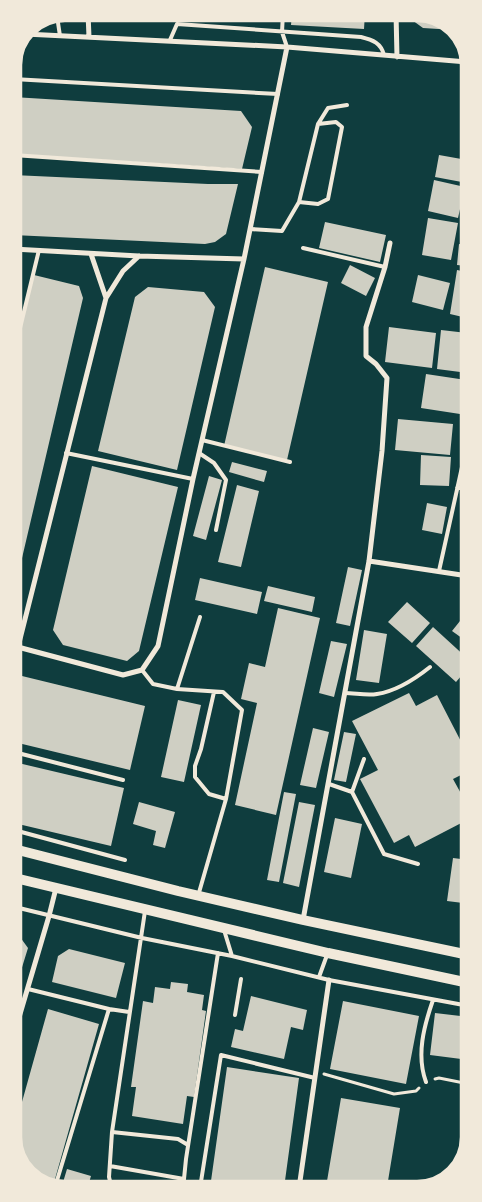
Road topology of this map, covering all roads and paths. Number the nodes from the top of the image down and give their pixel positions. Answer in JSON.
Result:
{"nodes":[{"id":1,"x":88,"y":21,"type":"edge"},
{"id":2,"x":283,"y":21,"type":"edge"},
{"id":3,"x":396,"y":21,"type":"edge"},
{"id":4,"x":58,"y":22,"type":"edge"},
{"id":5,"x":282,"y":32,"type":"junction"},
{"id":6,"x":34,"y":34,"type":"edge"},
{"id":7,"x":60,"y":36,"type":"junction"},
{"id":8,"x":89,"y":37,"type":"junction"},
{"id":9,"x":170,"y":40,"type":"junction"},
{"id":10,"x":287,"y":47,"type":"junction"},
{"id":11,"x":384,"y":56,"type":"junction"},
{"id":12,"x":397,"y":57,"type":"junction"},
{"id":13,"x":461,"y":62,"type":"edge"},
{"id":14,"x":21,"y":79,"type":"edge"},
{"id":15,"x":278,"y":94,"type":"junction"},
{"id":16,"x":347,"y":104,"type":"dead end"},
{"id":17,"x":318,"y":124,"type":"junction"},
{"id":18,"x":21,"y":156,"type":"edge"},
{"id":19,"x":262,"y":172,"type":"junction"},
{"id":20,"x":299,"y":202,"type":"junction"},
{"id":21,"x":250,"y":228,"type":"junction"},
{"id":22,"x":390,"y":244,"type":"dead end"},
{"id":23,"x":303,"y":248,"type":"dead end"},
{"id":24,"x":21,"y":249,"type":"edge"},
{"id":25,"x":39,"y":250,"type":"junction"},
{"id":26,"x":91,"y":254,"type":"junction"},
{"id":27,"x":139,"y":256,"type":"junction"},
{"id":28,"x":244,"y":259,"type":"junction"},
{"id":29,"x":385,"y":267,"type":"junction"},
{"id":30,"x":106,"y":298,"type":"junction"},
{"id":31,"x":21,"y":324,"type":"edge"},
{"id":32,"x":202,"y":440,"type":"junction"},
{"id":33,"x":66,"y":452,"type":"junction"},
{"id":34,"x":199,"y":453,"type":"junction"},
{"id":35,"x":290,"y":462,"type":"dead end"},
{"id":36,"x":461,"y":471,"type":"edge"},
{"id":37,"x":193,"y":479,"type":"junction"},
{"id":38,"x":457,"y":488,"type":"junction"},
{"id":39,"x":461,"y":488,"type":"edge"},
{"id":40,"x":216,"y":530,"type":"dead end"},
{"id":41,"x":369,"y":561,"type":"junction"},
{"id":42,"x":439,"y":572,"type":"junction"},
{"id":43,"x":461,"y":575,"type":"edge"},
{"id":44,"x":200,"y":617,"type":"dead end"},
{"id":45,"x":21,"y":627,"type":"edge"},
{"id":46,"x":21,"y":647,"type":"edge"},
{"id":47,"x":430,"y":667,"type":"dead end"},
{"id":48,"x":142,"y":670,"type":"junction"},
{"id":49,"x":177,"y":688,"type":"junction"},
{"id":50,"x":214,"y":692,"type":"junction"},
{"id":51,"x":345,"y":693,"type":"junction"},
{"id":52,"x":21,"y":754,"type":"edge"},
{"id":53,"x":364,"y":759,"type":"dead end"},
{"id":54,"x":123,"y":780,"type":"dead end"},
{"id":55,"x":329,"y":784,"type":"junction"},
{"id":56,"x":352,"y":792,"type":"junction"},
{"id":57,"x":226,"y":799,"type":"junction"},
{"id":58,"x":21,"y":832,"type":"edge"},
{"id":59,"x":21,"y":852,"type":"edge"},
{"id":60,"x":125,"y":860,"type":"dead end"},
{"id":61,"x":418,"y":864,"type":"dead end"},
{"id":62,"x":21,"y":880,"type":"edge"},
{"id":63,"x":56,"y":888,"type":"junction"},
{"id":64,"x":198,"y":896,"type":"junction"},
{"id":65,"x":21,"y":909,"type":"edge"},
{"id":66,"x":145,"y":909,"type":"junction"},
{"id":67,"x":50,"y":916,"type":"junction"},
{"id":68,"x":303,"y":920,"type":"junction"},
{"id":69,"x":223,"y":927,"type":"junction"},
{"id":70,"x":142,"y":938,"type":"junction"},
{"id":71,"x":218,"y":953,"type":"junction"},
{"id":72,"x":328,"y":953,"type":"junction"},
{"id":73,"x":461,"y":953,"type":"edge"},
{"id":74,"x":232,"y":956,"type":"junction"},
{"id":75,"x":319,"y":977,"type":"junction"},
{"id":76,"x":241,"y":979,"type":"dead end"},
{"id":77,"x":329,"y":980,"type":"junction"},
{"id":78,"x":461,"y":982,"type":"edge"},
{"id":79,"x":28,"y":989,"type":"junction"},
{"id":80,"x":433,"y":1000,"type":"junction"},
{"id":81,"x":461,"y":1005,"type":"edge"},
{"id":82,"x":109,"y":1009,"type":"junction"},
{"id":83,"x":22,"y":1010,"type":"joint"},
{"id":84,"x":129,"y":1012,"type":"junction"},
{"id":85,"x":21,"y":1013,"type":"edge"},
{"id":86,"x":235,"y":1015,"type":"dead end"},
{"id":87,"x":316,"y":1075,"type":"junction"},
{"id":88,"x":426,"y":1082,"type":"junction"},
{"id":89,"x":461,"y":1082,"type":"edge"},
{"id":90,"x":112,"y":1132,"type":"junction"},
{"id":91,"x":188,"y":1145,"type":"junction"},
{"id":92,"x":110,"y":1166,"type":"junction"},
{"id":93,"x":184,"y":1179,"type":"joint"},
{"id":94,"x":56,"y":1180,"type":"edge"},
{"id":95,"x":110,"y":1181,"type":"edge"},
{"id":96,"x":201,"y":1181,"type":"edge"},
{"id":97,"x":300,"y":1181,"type":"edge"}],
"edges":[{"from":1,"to":8,"type":"street"},
{"from":2,"to":5,"type":"lane"},
{"from":3,"to":12,"type":"street"},
{"from":4,"to":7,"type":"lane"},
{"from":5,"to":9,"type":"lane"},
{"from":5,"to":10,"type":"lane"},
{"from":5,"to":11,"type":"lane"},
{"from":6,"to":7,"type":"street"},
{"from":7,"to":8,"type":"street"},
{"from":8,"to":9,"type":"street"},
{"from":9,"to":10,"type":"street"},
{"from":10,"to":11,"type":"street"},
{"from":10,"to":15,"type":"street"},
{"from":11,"to":12,"type":"street"},
{"from":12,"to":13,"type":"street"},
{"from":14,"to":15,"type":"lane"},
{"from":15,"to":19,"type":"street"},
{"from":16,"to":17,"type":"lane"},
{"from":17,"to":20,"type":"lane"},
{"from":17,"to":20,"type":"lane"},
{"from":18,"to":19,"type":"lane"},
{"from":19,"to":21,"type":"street"},
{"from":20,"to":21,"type":"lane"},
{"from":21,"to":28,"type":"street"},
{"from":22,"to":29,"type":"street"},
{"from":23,"to":29,"type":"lane"},
{"from":24,"to":25,"type":"street"},
{"from":25,"to":26,"type":"street"},
{"from":25,"to":31,"type":"lane"},
{"from":26,"to":27,"type":"street"},
{"from":26,"to":30,"type":"street"},
{"from":27,"to":28,"type":"street"},
{"from":27,"to":30,"type":"street"},
{"from":28,"to":32,"type":"street"},
{"from":29,"to":41,"type":"street"},
{"from":30,"to":33,"type":"street"},
{"from":32,"to":34,"type":"street"},
{"from":32,"to":35,"type":"lane"},
{"from":33,"to":37,"type":"lane"},
{"from":33,"to":45,"type":"street"},
{"from":34,"to":37,"type":"street"},
{"from":34,"to":40,"type":"lane"},
{"from":36,"to":38,"type":"lane"},
{"from":37,"to":48,"type":"street"},
{"from":38,"to":39,"type":"lane"},
{"from":38,"to":42,"type":"lane"},
{"from":41,"to":42,"type":"street"},
{"from":41,"to":51,"type":"street"},
{"from":42,"to":43,"type":"street"},
{"from":44,"to":49,"type":"lane"},
{"from":46,"to":48,"type":"street"},
{"from":47,"to":51,"type":"lane"},
{"from":48,"to":49,"type":"lane"},
{"from":49,"to":50,"type":"lane"},
{"from":50,"to":57,"type":"lane"},
{"from":50,"to":57,"type":"lane"},
{"from":51,"to":55,"type":"street"},
{"from":52,"to":54,"type":"lane"},
{"from":53,"to":56,"type":"lane"},
{"from":55,"to":56,"type":"lane"},
{"from":55,"to":68,"type":"street"},
{"from":56,"to":61,"type":"lane"},
{"from":57,"to":64,"type":"lane"},
{"from":58,"to":60,"type":"lane"},
{"from":59,"to":64,"type":"main road"},
{"from":62,"to":63,"type":"main road"},
{"from":63,"to":66,"type":"main road"},
{"from":63,"to":67,"type":"street"},
{"from":64,"to":68,"type":"main road"},
{"from":65,"to":67,"type":"lane"},
{"from":66,"to":69,"type":"main road"},
{"from":66,"to":70,"type":"lane"},
{"from":67,"to":70,"type":"lane"},
{"from":67,"to":79,"type":"street"},
{"from":68,"to":73,"type":"main road"},
{"from":69,"to":72,"type":"main road"},
{"from":69,"to":74,"type":"lane"},
{"from":70,"to":71,"type":"lane"},
{"from":70,"to":84,"type":"lane"},
{"from":71,"to":74,"type":"lane"},
{"from":71,"to":91,"type":"lane"},
{"from":72,"to":75,"type":"lane"},
{"from":72,"to":78,"type":"main road"},
{"from":74,"to":75,"type":"lane"},
{"from":75,"to":77,"type":"lane"},
{"from":76,"to":86,"type":"lane"},
{"from":77,"to":80,"type":"lane"},
{"from":77,"to":87,"type":"street"},
{"from":79,"to":82,"type":"lane"},
{"from":79,"to":83,"type":"street"},
{"from":80,"to":81,"type":"lane"},
{"from":80,"to":88,"type":"lane"},
{"from":82,"to":84,"type":"lane"},
{"from":82,"to":94,"type":"lane"},
{"from":83,"to":85,"type":"street"},
{"from":84,"to":90,"type":"lane"},
{"from":87,"to":88,"type":"path"},
{"from":87,"to":96,"type":"lane"},
{"from":87,"to":97,"type":"street"},
{"from":88,"to":89,"type":"path"},
{"from":90,"to":91,"type":"lane"},
{"from":90,"to":92,"type":"lane"},
{"from":91,"to":93,"type":"lane"},
{"from":92,"to":93,"type":"lane"},
{"from":92,"to":95,"type":"lane"}]}
